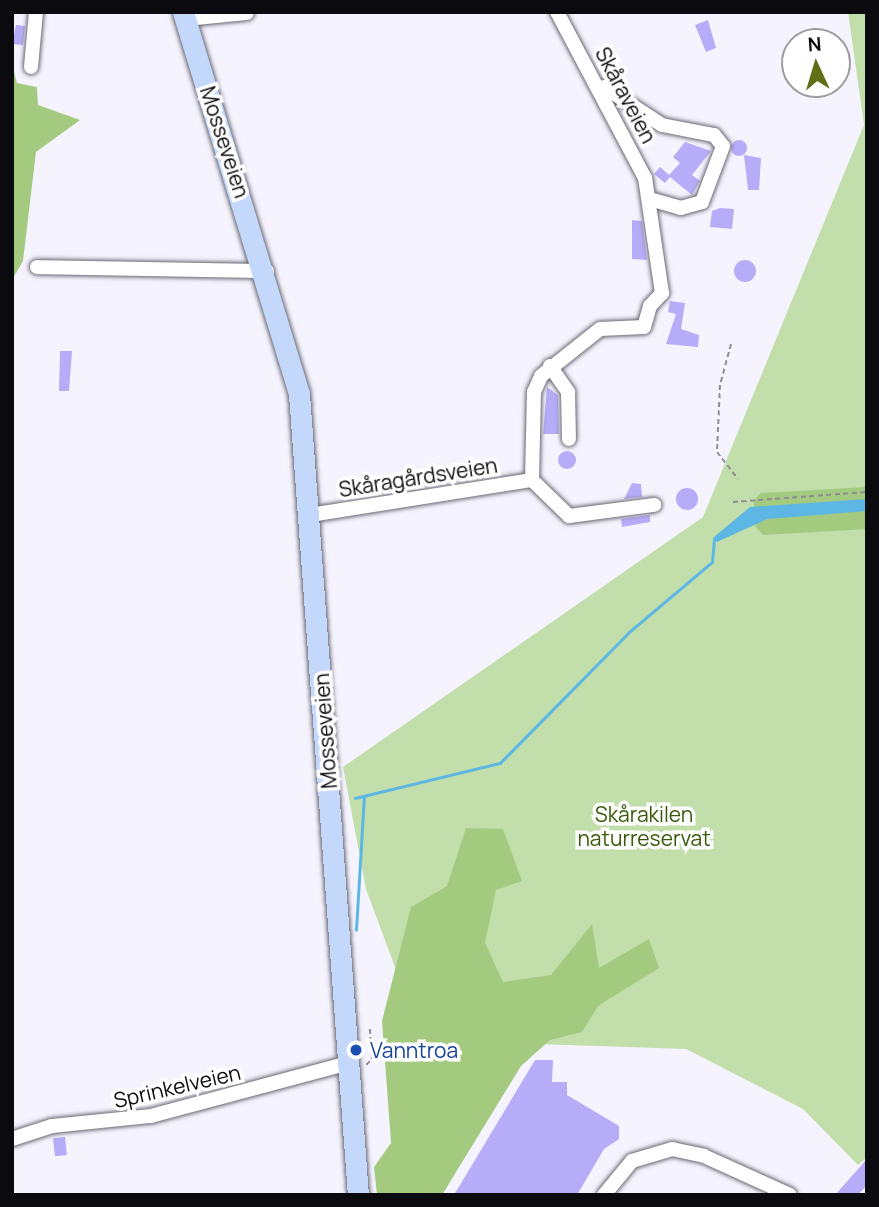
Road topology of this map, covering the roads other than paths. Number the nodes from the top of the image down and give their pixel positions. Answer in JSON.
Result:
{"nodes":[{"id":1,"x":36,"y":12,"type":"edge"},
{"id":2,"x":557,"y":12,"type":"edge"},
{"id":3,"x":247,"y":13,"type":"edge"},
{"id":4,"x":184,"y":15,"type":"edge"},
{"id":5,"x":31,"y":67,"type":"dead end"},
{"id":6,"x":598,"y":83,"type":"junction"},
{"id":7,"x":653,"y":200,"type":"junction"},
{"id":8,"x":37,"y":267,"type":"dead end"},
{"id":9,"x":267,"y":271,"type":"junction"},
{"id":10,"x":550,"y":366,"type":"junction"},
{"id":11,"x":569,"y":439,"type":"dead end"},
{"id":12,"x":532,"y":480,"type":"junction"},
{"id":13,"x":654,"y":505,"type":"dead end"},
{"id":14,"x":310,"y":515,"type":"junction"},
{"id":15,"x":358,"y":1064,"type":"junction"},
{"id":16,"x":12,"y":1139,"type":"edge"},
{"id":17,"x":358,"y":1195,"type":"edge"},
{"id":18,"x":604,"y":1195,"type":"edge"},
{"id":19,"x":790,"y":1195,"type":"edge"}],
"edges":[{"from":1,"to":5,"type":"street"},
{"from":2,"to":6,"type":"street","name":"Skåraveien"},
{"from":3,"to":4,"type":"street"},
{"from":4,"to":9,"type":"highway","name":"Mosseveien"},
{"from":6,"to":7,"type":"street","name":"Skåraveien"},
{"from":6,"to":7,"type":"street"},
{"from":7,"to":10,"type":"street"},
{"from":8,"to":9,"type":"street"},
{"from":9,"to":14,"type":"highway","name":"Mosseveien"},
{"from":10,"to":11,"type":"street"},
{"from":10,"to":12,"type":"street"},
{"from":12,"to":13,"type":"street"},
{"from":12,"to":14,"type":"street","name":"Skåragårdsveien"},
{"from":14,"to":15,"type":"highway","name":"Mosseveien"},
{"from":15,"to":16,"type":"street","name":"Sprinkelveien"},
{"from":15,"to":17,"type":"highway","name":"Mosseveien"},
{"from":18,"to":19,"type":"street"}]}
